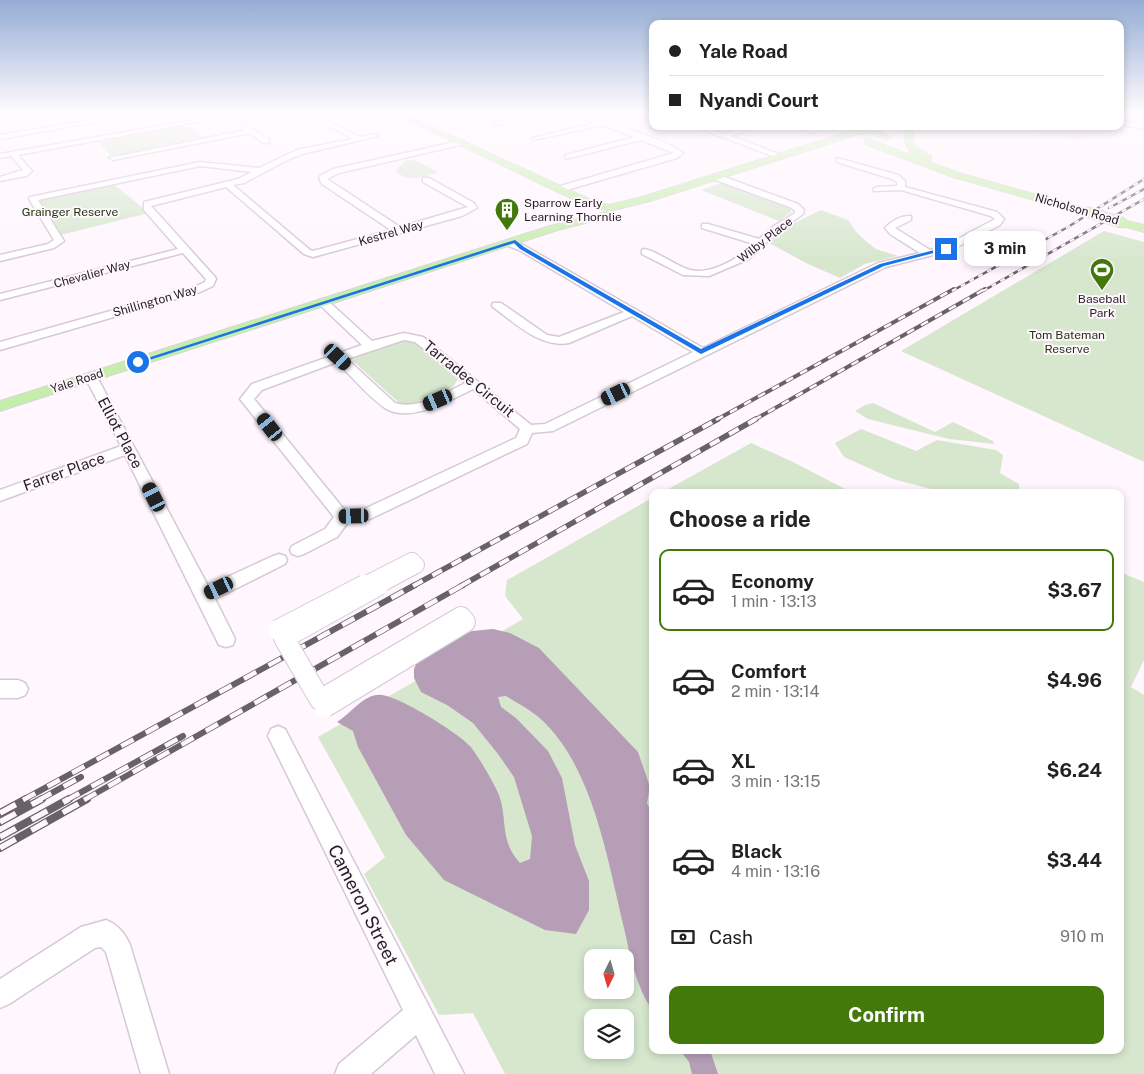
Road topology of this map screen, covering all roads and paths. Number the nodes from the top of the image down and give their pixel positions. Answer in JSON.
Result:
{"nodes":[{"id":1,"x":19,"y":161,"type":"edge"},
{"id":2,"x":116,"y":161,"type":"edge"},
{"id":3,"x":281,"y":161,"type":"edge"},
{"id":4,"x":378,"y":161,"type":"edge"},
{"id":5,"x":501,"y":161,"type":"edge"},
{"id":6,"x":656,"y":161,"type":"edge"},
{"id":7,"x":765,"y":161,"type":"edge"},
{"id":8,"x":844,"y":161,"type":"edge"},
{"id":9,"x":905,"y":161,"type":"edge"},
{"id":10,"x":919,"y":161,"type":"edge"},
{"id":11,"x":930,"y":161,"type":"edge"},
{"id":12,"x":935,"y":161,"type":"edge"},
{"id":13,"x":119,"y":165,"type":"dead end"},
{"id":14,"x":262,"y":171,"type":"junction"},
{"id":15,"x":956,"y":175,"type":"junction"},
{"id":16,"x":716,"y":177,"type":"junction"},
{"id":17,"x":979,"y":177,"type":"junction"},
{"id":18,"x":0,"y":179,"type":"edge"},
{"id":19,"x":426,"y":180,"type":"dead end"},
{"id":20,"x":228,"y":186,"type":"junction"},
{"id":21,"x":901,"y":188,"type":"junction"},
{"id":22,"x":560,"y":189,"type":"junction"},
{"id":23,"x":877,"y":189,"type":"dead end"},
{"id":24,"x":603,"y":209,"type":"junction"},
{"id":25,"x":1089,"y":210,"type":"junction"},
{"id":26,"x":908,"y":218,"type":"dead end"},
{"id":27,"x":1126,"y":221,"type":"junction"},
{"id":28,"x":1144,"y":225,"type":"edge"},
{"id":29,"x":705,"y":226,"type":"dead end"},
{"id":30,"x":1144,"y":229,"type":"edge"},
{"id":31,"x":399,"y":231,"type":"junction"},
{"id":32,"x":761,"y":243,"type":"junction"},
{"id":33,"x":515,"y":244,"type":"junction"},
{"id":34,"x":184,"y":250,"type":"junction"},
{"id":35,"x":646,"y":252,"type":"dead end"},
{"id":36,"x":313,"y":254,"type":"junction"},
{"id":37,"x":929,"y":254,"type":"junction"},
{"id":38,"x":0,"y":258,"type":"edge"},
{"id":39,"x":306,"y":263,"type":"dead end"},
{"id":40,"x":0,"y":297,"type":"edge"},
{"id":41,"x":327,"y":301,"type":"junction"},
{"id":42,"x":496,"y":305,"type":"dead end"},
{"id":43,"x":633,"y":312,"type":"junction"},
{"id":44,"x":374,"y":344,"type":"junction"},
{"id":45,"x":0,"y":346,"type":"edge"},
{"id":46,"x":701,"y":352,"type":"junction"},
{"id":47,"x":338,"y":357,"type":"junction"},
{"id":48,"x":90,"y":377,"type":"junction"},
{"id":49,"x":475,"y":384,"type":"junction"},
{"id":50,"x":0,"y":406,"type":"edge"},
{"id":51,"x":527,"y":429,"type":"junction"},
{"id":52,"x":129,"y":448,"type":"junction"},
{"id":53,"x":0,"y":496,"type":"edge"},
{"id":54,"x":344,"y":516,"type":"junction"},
{"id":55,"x":298,"y":550,"type":"dead end"},
{"id":56,"x":279,"y":560,"type":"dead end"},
{"id":57,"x":204,"y":596,"type":"junction"},
{"id":58,"x":278,"y":630,"type":"dead end"},
{"id":59,"x":226,"y":640,"type":"dead end"},
{"id":60,"x":325,"y":707,"type":"dead end"},
{"id":61,"x":278,"y":736,"type":"dead end"},
{"id":62,"x":0,"y":996,"type":"edge"},
{"id":63,"x":418,"y":1014,"type":"junction"},
{"id":64,"x":155,"y":1074,"type":"edge"},
{"id":65,"x":349,"y":1074,"type":"edge"},
{"id":66,"x":450,"y":1074,"type":"edge"}],
"edges":[{"from":1,"to":18,"type":"street"},
{"from":2,"to":13,"type":"street"},
{"from":3,"to":14,"type":"street","name":"Shillington Way"},
{"from":4,"to":31,"type":"street"},
{"from":5,"to":22,"type":"main road"},
{"from":6,"to":22,"type":"street"},
{"from":7,"to":16,"type":"main road","name":"Yale Road"},
{"from":8,"to":21,"type":"street"},
{"from":9,"to":15,"type":"main road"},
{"from":10,"to":15,"type":"main road","name":"Nicholson Road"},
{"from":11,"to":17,"type":"main road","name":"Nicholson Road"},
{"from":12,"to":17,"type":"main road"},
{"from":14,"to":20,"type":"street","name":"Shillington Way"},
{"from":14,"to":38,"type":"street"},
{"from":15,"to":25,"type":"main road","name":"Nicholson Road"},
{"from":16,"to":24,"type":"main road","name":"Yale Road"},
{"from":16,"to":32,"type":"street","name":"Wilby Place"},
{"from":17,"to":25,"type":"main road","name":"Nicholson Road"},
{"from":19,"to":31,"type":"street","name":"Kestrel Way"},
{"from":20,"to":34,"type":"street","name":"Shillington Way"},
{"from":20,"to":36,"type":"street"},
{"from":21,"to":23,"type":"street"},
{"from":21,"to":37,"type":"street"},
{"from":22,"to":24,"type":"main road"},
{"from":24,"to":33,"type":"main road","name":"Yale Road"},
{"from":25,"to":27,"type":"main road","name":"Nicholson Road","bridge":true},
{"from":26,"to":37,"type":"street"},
{"from":27,"to":28,"type":"main road","name":"Nicholson Road"},
{"from":27,"to":30,"type":"main road","name":"Nicholson Road"},
{"from":29,"to":32,"type":"street"},
{"from":31,"to":36,"type":"street","name":"Kestrel Way"},
{"from":32,"to":35,"type":"street","name":"Wilby Place"},
{"from":33,"to":41,"type":"main road","name":"Yale Road"},
{"from":33,"to":43,"type":"street"},
{"from":34,"to":40,"type":"street","name":"Chevalier Way"},
{"from":34,"to":45,"type":"street","name":"Shillington Way"},
{"from":36,"to":39,"type":"street"},
{"from":37,"to":46,"type":"street"},
{"from":41,"to":44,"type":"street"},
{"from":41,"to":48,"type":"main road","name":"Yale Road"},
{"from":42,"to":43,"type":"street"},
{"from":43,"to":46,"type":"street"},
{"from":44,"to":47,"type":"street","name":"Tarradee Circuit"},
{"from":44,"to":49,"type":"street","name":"Tarradee Circuit"},
{"from":46,"to":51,"type":"street"},
{"from":47,"to":49,"type":"street"},
{"from":47,"to":54,"type":"street","name":"Tarradee Circuit"},
{"from":48,"to":50,"type":"main road","name":"Yale Road"},
{"from":48,"to":52,"type":"street","name":"Elliot Place"},
{"from":49,"to":51,"type":"street","name":"Tarradee Circuit"},
{"from":51,"to":54,"type":"street","name":"Tarradee Circuit"},
{"from":52,"to":53,"type":"street","name":"Farrer Place"},
{"from":52,"to":57,"type":"street","name":"Elliot Place"},
{"from":54,"to":55,"type":"street"},
{"from":56,"to":57,"type":"street"},
{"from":57,"to":59,"type":"street","name":"Elliot Place"},
{"from":58,"to":60,"type":"street","bridge":true},
{"from":61,"to":63,"type":"street","name":"Cameron Street"},
{"from":62,"to":64,"type":"street"},
{"from":63,"to":65,"type":"street"},
{"from":63,"to":66,"type":"street","name":"Cameron Street"}]}
